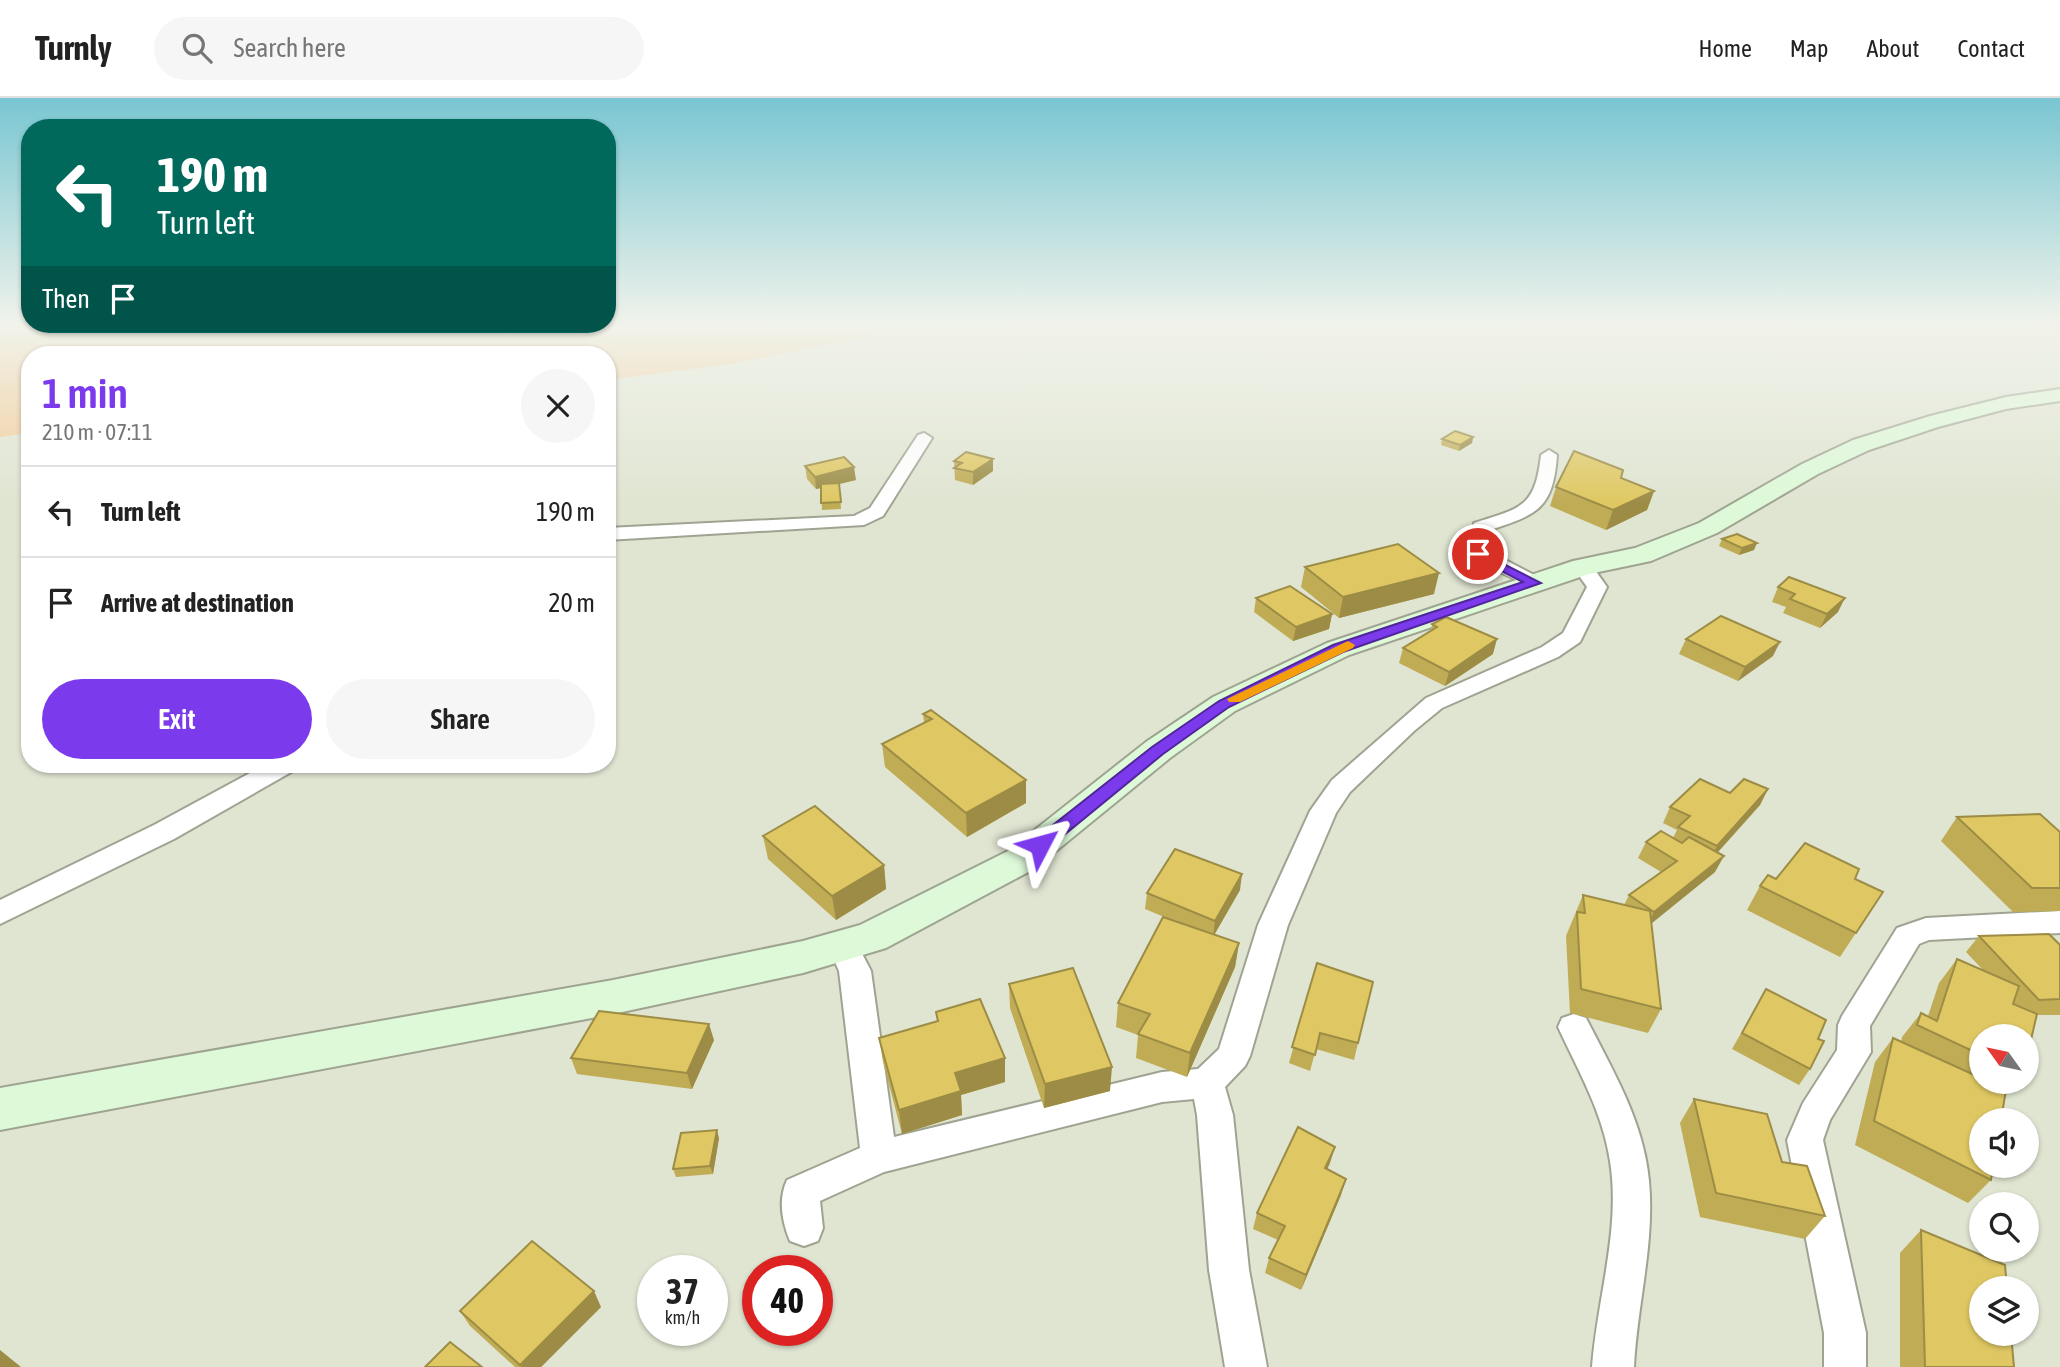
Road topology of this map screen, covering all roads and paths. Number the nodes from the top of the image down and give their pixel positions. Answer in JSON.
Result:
{"nodes":[{"id":1,"x":2060,"y":396,"type":"edge"},
{"id":2,"x":925,"y":438,"type":"dead end"},
{"id":3,"x":1549,"y":455,"type":"dead end"},
{"id":4,"x":616,"y":534,"type":"edge"},
{"id":5,"x":1583,"y":567,"type":"junction"},
{"id":6,"x":1535,"y":583,"type":"junction"},
{"id":7,"x":270,"y":773,"type":"edge"},
{"id":8,"x":0,"y":913,"type":"edge"},
{"id":9,"x":2060,"y":922,"type":"edge"},
{"id":10,"x":843,"y":946,"type":"junction"},
{"id":11,"x":1574,"y":1027,"type":"dead end"},
{"id":12,"x":1207,"y":1083,"type":"junction"},
{"id":13,"x":0,"y":1109,"type":"edge"},
{"id":14,"x":879,"y":1157,"type":"junction"},
{"id":15,"x":804,"y":1228,"type":"dead end"},
{"id":16,"x":1246,"y":1367,"type":"edge"},
{"id":17,"x":1612,"y":1367,"type":"edge"},
{"id":18,"x":1845,"y":1367,"type":"edge"}],
"edges":[{"from":1,"to":5,"type":"street"},
{"from":2,"to":4,"type":"street"},
{"from":3,"to":6,"type":"street"},
{"from":5,"to":6,"type":"street"},
{"from":5,"to":12,"type":"street"},
{"from":6,"to":10,"type":"street"},
{"from":7,"to":8,"type":"street"},
{"from":9,"to":18,"type":"street"},
{"from":10,"to":13,"type":"street"},
{"from":10,"to":14,"type":"street"},
{"from":11,"to":17,"type":"street"},
{"from":12,"to":14,"type":"street"},
{"from":12,"to":16,"type":"street"},
{"from":14,"to":15,"type":"street"}]}
